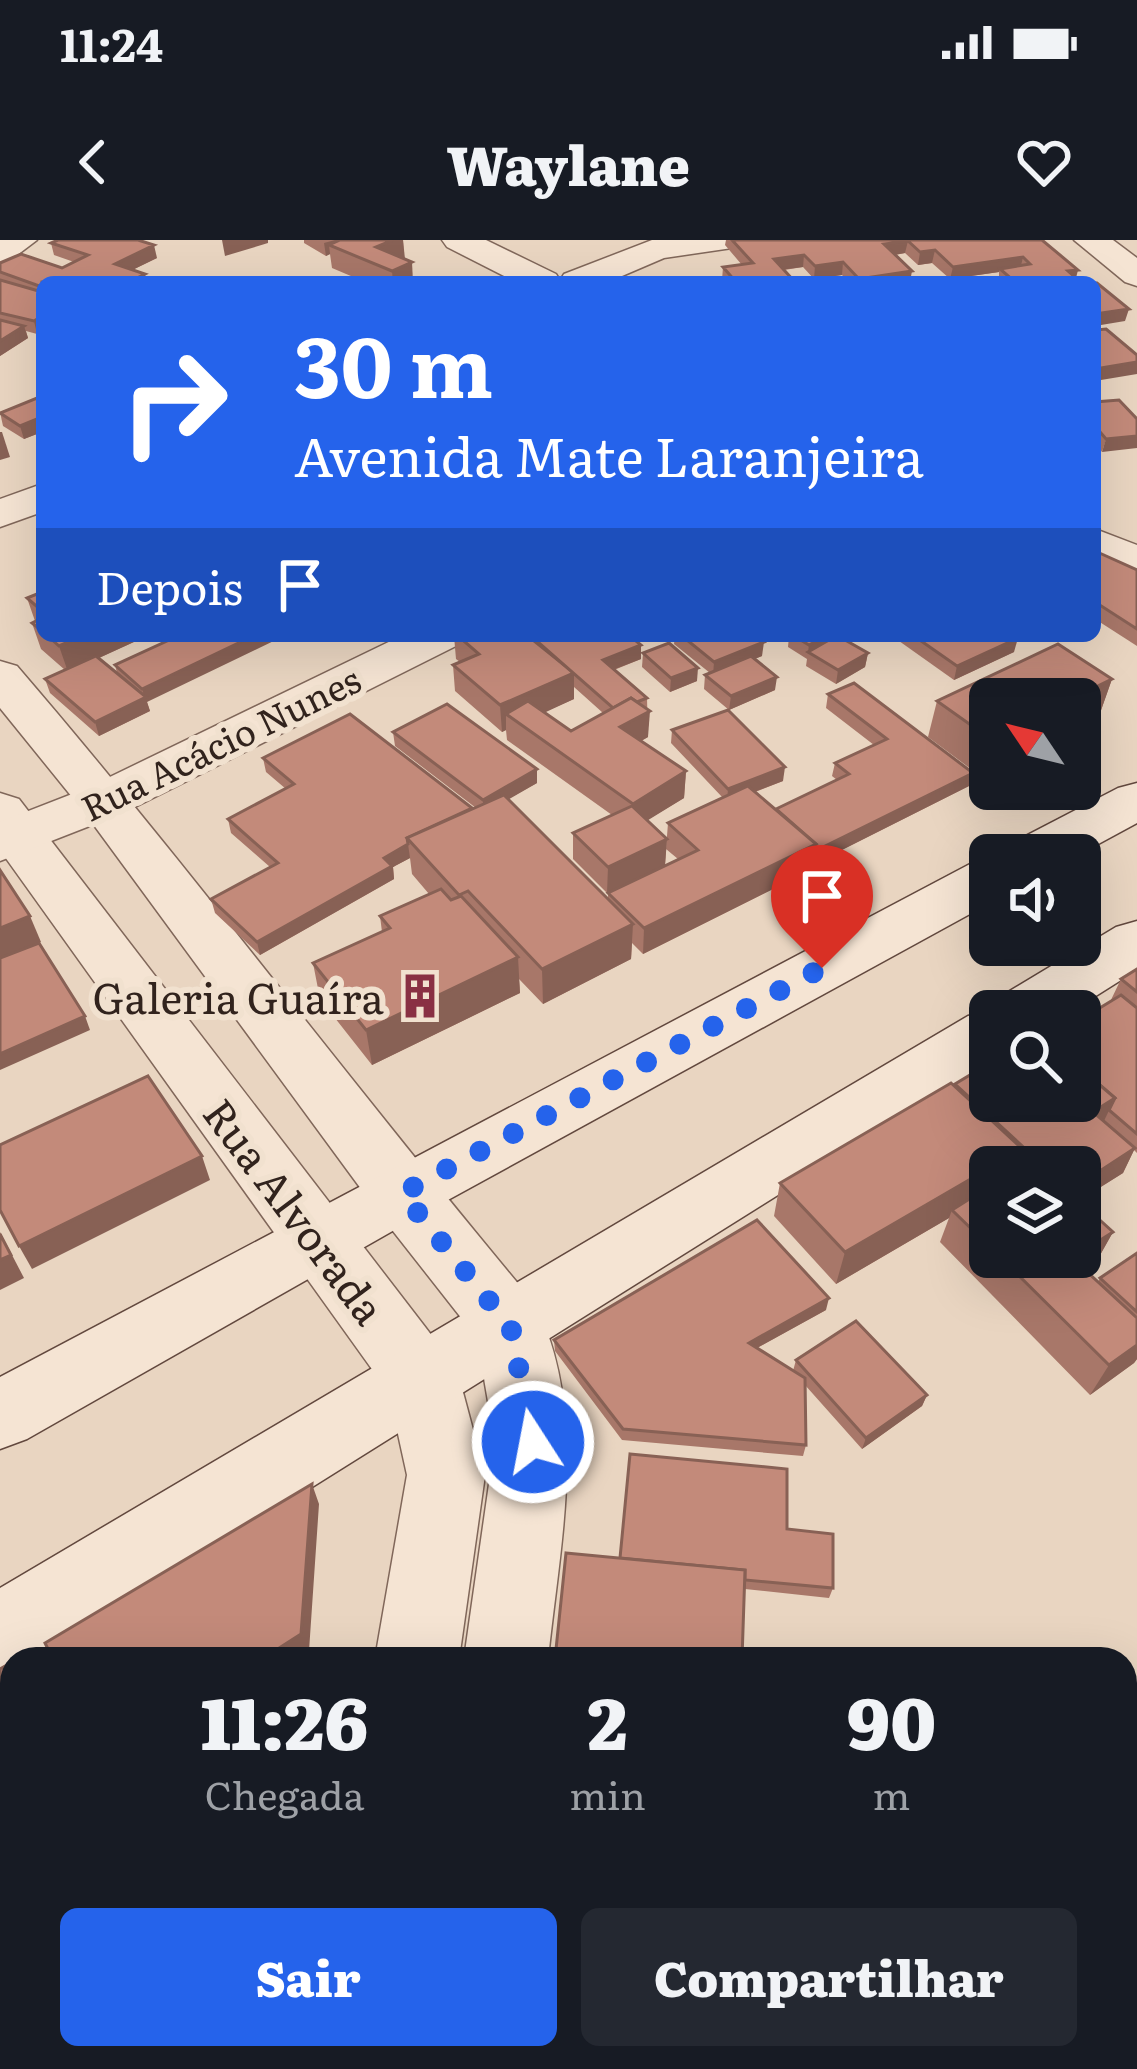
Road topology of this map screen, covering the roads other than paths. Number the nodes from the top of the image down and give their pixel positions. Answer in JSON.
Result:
{"nodes":[{"id":1,"x":20,"y":240,"type":"edge"},
{"id":2,"x":459,"y":240,"type":"edge"},
{"id":3,"x":727,"y":240,"type":"edge"},
{"id":4,"x":1091,"y":240,"type":"edge"},
{"id":5,"x":653,"y":245,"type":"edge"},
{"id":6,"x":0,"y":252,"type":"edge"},
{"id":7,"x":1137,"y":275,"type":"edge"},
{"id":8,"x":531,"y":276,"type":"edge"},
{"id":9,"x":590,"y":276,"type":"edge"},
{"id":10,"x":676,"y":276,"type":"edge"},
{"id":11,"x":36,"y":499,"type":"edge"},
{"id":12,"x":0,"y":514,"type":"edge"},
{"id":13,"x":1101,"y":545,"type":"edge"},
{"id":14,"x":1137,"y":562,"type":"edge"},
{"id":15,"x":427,"y":642,"type":"edge"},
{"id":16,"x":0,"y":676,"type":"edge"},
{"id":17,"x":1137,"y":800,"type":"edge"},
{"id":18,"x":104,"y":801,"type":"junction"},
{"id":19,"x":6,"y":830,"type":"edge"},
{"id":20,"x":1073,"y":834,"type":"edge"},
{"id":21,"x":969,"y":889,"type":"edge"},
{"id":22,"x":1137,"y":942,"type":"edge"},
{"id":23,"x":1059,"y":990,"type":"edge"},
{"id":24,"x":969,"y":1045,"type":"edge"},
{"id":25,"x":402,"y":1193,"type":"junction"},
{"id":26,"x":318,"y":1239,"type":"junction"},
{"id":27,"x":511,"y":1328,"type":"junction"},
{"id":28,"x":424,"y":1381,"type":"junction"},
{"id":29,"x":0,"y":1415,"type":"edge"},
{"id":30,"x":0,"y":1635,"type":"edge"},
{"id":31,"x":419,"y":1647,"type":"edge"},
{"id":32,"x":507,"y":1647,"type":"edge"}],
"edges":[{"from":1,"to":6,"type":"street"},
{"from":2,"to":8,"type":"street"},
{"from":3,"to":5,"type":"street"},
{"from":4,"to":7,"type":"street"},
{"from":5,"to":9,"type":"street"},
{"from":5,"to":10,"type":"street"},
{"from":11,"to":12,"type":"street"},
{"from":13,"to":14,"type":"street"},
{"from":15,"to":18,"type":"street","name":"Rua Acácio Nunes"},
{"from":16,"to":18,"type":"street"},
{"from":17,"to":20,"type":"street"},
{"from":18,"to":19,"type":"street","name":"Rua Acácio Nunes"},
{"from":18,"to":25,"type":"street"},
{"from":19,"to":26,"type":"street","name":"Rua Alvorada"},
{"from":21,"to":25,"type":"street"},
{"from":22,"to":23,"type":"street"},
{"from":24,"to":27,"type":"street"},
{"from":25,"to":26,"type":"street"},
{"from":25,"to":27,"type":"street"},
{"from":26,"to":28,"type":"street","name":"Rua Alvorada"},
{"from":26,"to":29,"type":"street"},
{"from":27,"to":28,"type":"street"},
{"from":27,"to":32,"type":"street"},
{"from":28,"to":30,"type":"street"},
{"from":28,"to":31,"type":"street","name":"Rua Alvorada"}]}
